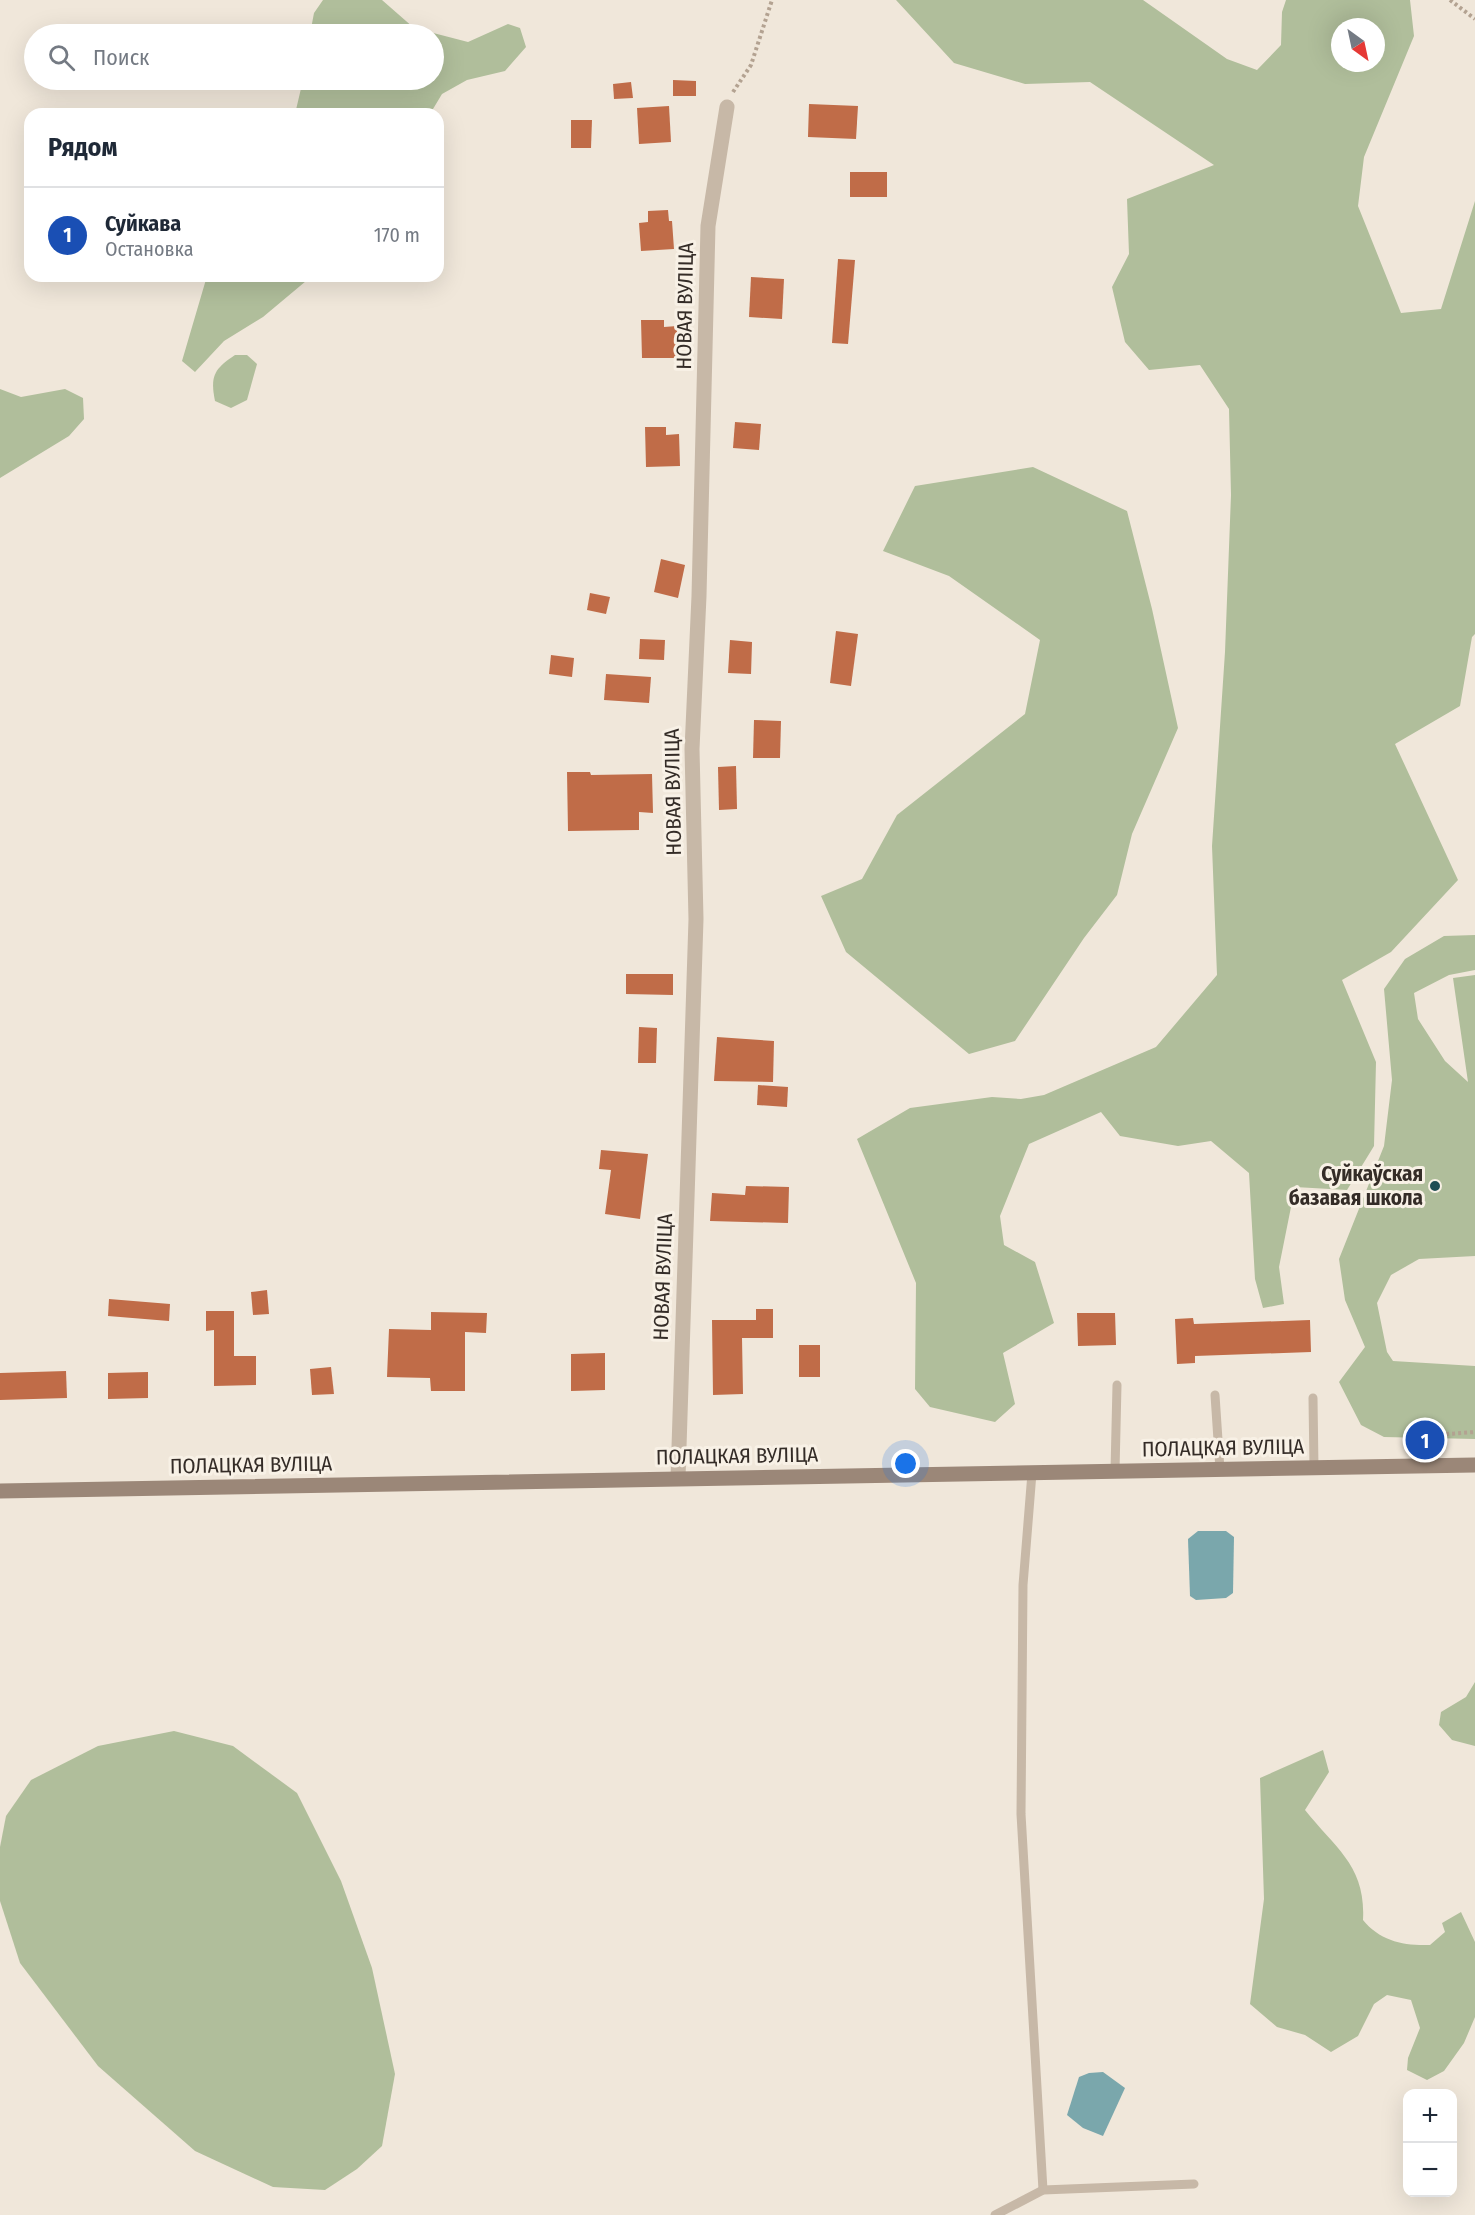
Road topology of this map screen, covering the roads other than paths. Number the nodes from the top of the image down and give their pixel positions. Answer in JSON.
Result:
{"nodes":[{"id":1,"x":727,"y":107,"type":"road end"},
{"id":2,"x":1117,"y":1385,"type":"dead end"},
{"id":3,"x":1215,"y":1395,"type":"dead end"},
{"id":4,"x":1313,"y":1398,"type":"dead end"},
{"id":5,"x":1475,"y":1465,"type":"edge"},
{"id":6,"x":1314,"y":1468,"type":"junction"},
{"id":7,"x":1220,"y":1470,"type":"junction"},
{"id":8,"x":1115,"y":1471,"type":"junction"},
{"id":9,"x":1032,"y":1473,"type":"junction"},
{"id":10,"x":678,"y":1478,"type":"junction"},
{"id":11,"x":0,"y":1491,"type":"edge"},
{"id":12,"x":1194,"y":2184,"type":"dead end"},
{"id":13,"x":1043,"y":2190,"type":"junction"},
{"id":14,"x":995,"y":2215,"type":"edge"}],
"edges":[{"from":1,"to":10,"type":"street","name":"НОВАЯ ВУЛІЦА"},
{"from":2,"to":8,"type":"lane"},
{"from":3,"to":7,"type":"lane"},
{"from":4,"to":6,"type":"lane"},
{"from":5,"to":6,"type":"main road","name":"ПОЛАЦКАЯ ВУЛІЦА"},
{"from":6,"to":7,"type":"main road","name":"ПОЛАЦКАЯ ВУЛІЦА"},
{"from":7,"to":8,"type":"main road","name":"ПОЛАЦКАЯ ВУЛІЦА"},
{"from":8,"to":9,"type":"main road","name":"ПОЛАЦКАЯ ВУЛІЦА"},
{"from":9,"to":10,"type":"main road","name":"ПОЛАЦКАЯ ВУЛІЦА"},
{"from":9,"to":13,"type":"lane"},
{"from":10,"to":11,"type":"main road","name":"ПОЛАЦКАЯ ВУЛІЦА"},
{"from":12,"to":13,"type":"lane"},
{"from":13,"to":14,"type":"lane"}]}
